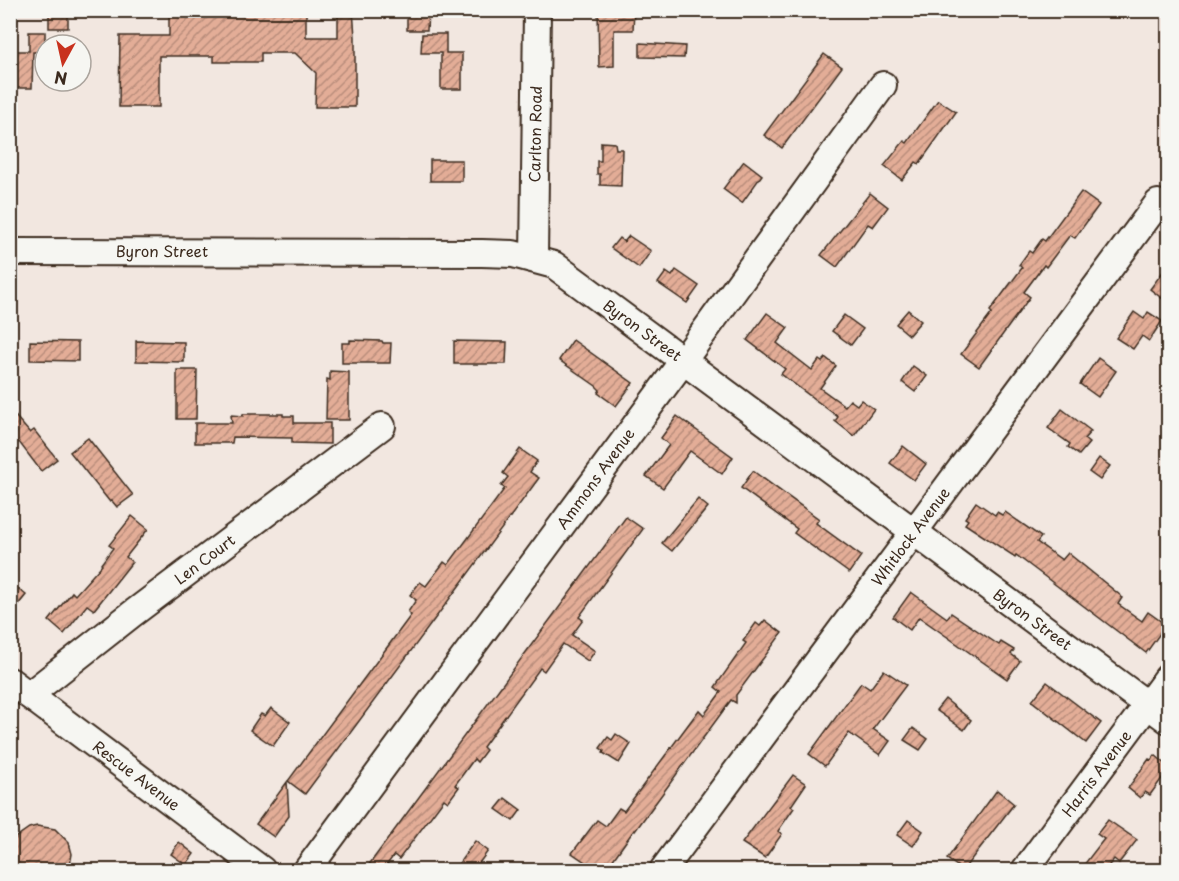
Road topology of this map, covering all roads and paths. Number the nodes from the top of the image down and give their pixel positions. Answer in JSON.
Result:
{"nodes":[{"id":1,"x":537,"y":10,"type":"edge"},
{"id":2,"x":883,"y":85,"type":"dead end"},
{"id":3,"x":1158,"y":203,"type":"dead end"},
{"id":4,"x":10,"y":252,"type":"edge"},
{"id":5,"x":534,"y":258,"type":"junction"},
{"id":6,"x":683,"y":361,"type":"junction"},
{"id":7,"x":382,"y":426,"type":"dead end"},
{"id":8,"x":914,"y":533,"type":"junction"},
{"id":9,"x":1168,"y":677,"type":"edge"},
{"id":10,"x":20,"y":688,"type":"edge"},
{"id":11,"x":1148,"y":705,"type":"junction"},
{"id":12,"x":1168,"y":720,"type":"edge"},
{"id":13,"x":262,"y":870,"type":"edge"},
{"id":14,"x":307,"y":870,"type":"edge"},
{"id":15,"x":663,"y":870,"type":"edge"},
{"id":16,"x":1025,"y":870,"type":"edge"}],
"edges":[{"from":1,"to":5,"type":"street","name":"Carlton Road"},
{"from":2,"to":6,"type":"street","name":"Ammons Avenue"},
{"from":3,"to":8,"type":"street","name":"Whitlock Avenue"},
{"from":4,"to":5,"type":"street","name":"Byron Street"},
{"from":5,"to":6,"type":"street","name":"Byron Street"},
{"from":6,"to":8,"type":"street","name":"Byron Street"},
{"from":6,"to":14,"type":"street","name":"Ammons Avenue"},
{"from":7,"to":10,"type":"street","name":"Len Court"},
{"from":8,"to":11,"type":"street","name":"Byron Street"},
{"from":8,"to":15,"type":"street","name":"Whitlock Avenue"},
{"from":9,"to":11,"type":"street","name":"Harris Avenue"},
{"from":10,"to":13,"type":"street","name":"Rescue Avenue"},
{"from":11,"to":12,"type":"street","name":"Byron Street"},
{"from":11,"to":16,"type":"street","name":"Harris Avenue"}]}
